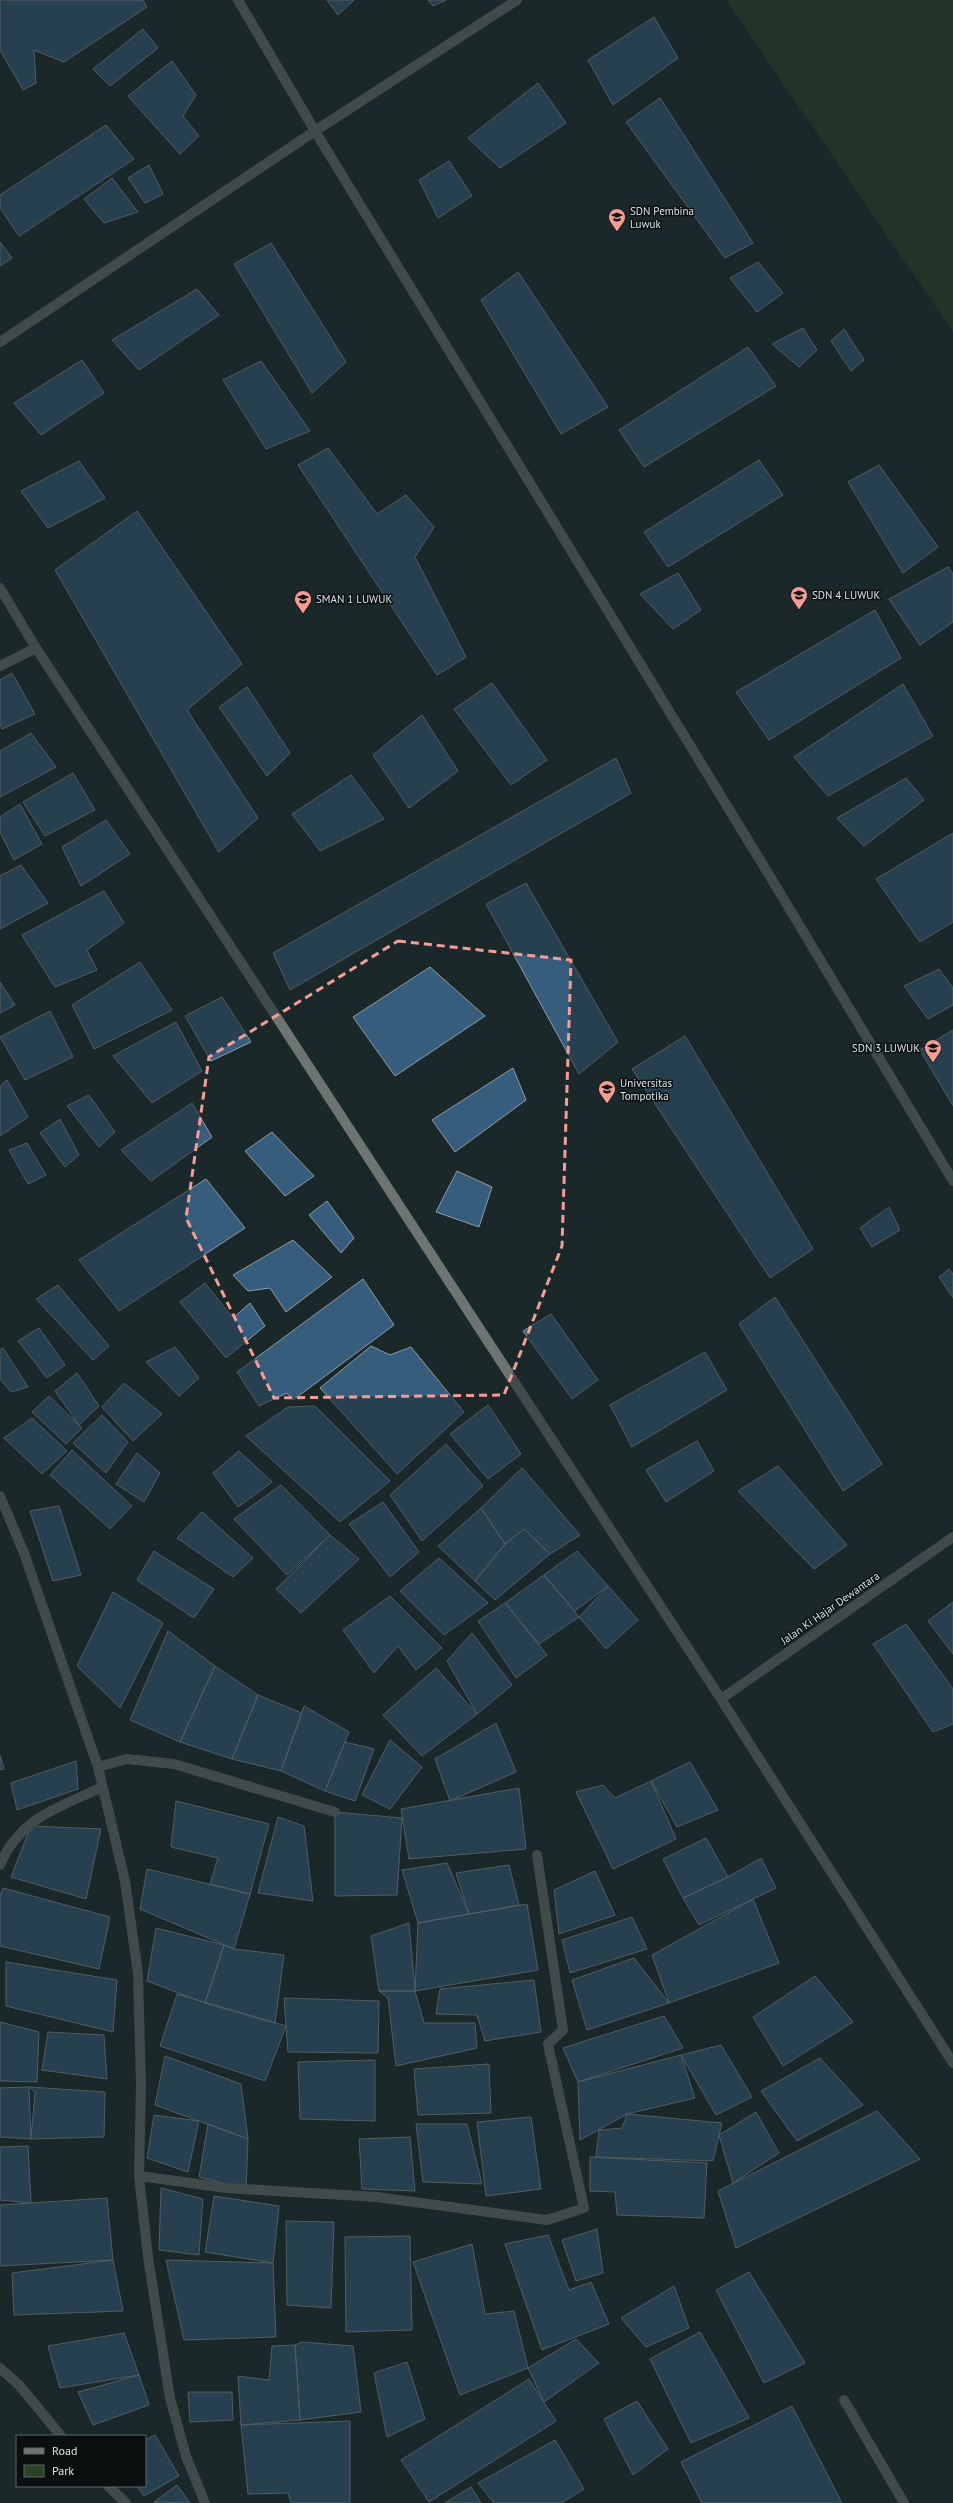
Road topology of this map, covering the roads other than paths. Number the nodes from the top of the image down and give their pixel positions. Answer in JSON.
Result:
{"nodes":[{"id":1,"x":238,"y":0,"type":"edge"},
{"id":2,"x":517,"y":0,"type":"edge"},
{"id":3,"x":315,"y":132,"type":"junction"},
{"id":4,"x":0,"y":342,"type":"edge"},
{"id":5,"x":0,"y":588,"type":"edge"},
{"id":6,"x":36,"y":648,"type":"junction"},
{"id":7,"x":0,"y":666,"type":"edge"},
{"id":8,"x":953,"y":1181,"type":"edge"},
{"id":9,"x":0,"y":1496,"type":"edge"},
{"id":10,"x":953,"y":1537,"type":"edge"},
{"id":11,"x":721,"y":1699,"type":"junction"},
{"id":12,"x":98,"y":1767,"type":"junction"},
{"id":13,"x":102,"y":1787,"type":"junction"},
{"id":14,"x":336,"y":1812,"type":"dead end"},
{"id":15,"x":537,"y":1855,"type":"dead end"},
{"id":16,"x":0,"y":1865,"type":"edge"},
{"id":17,"x":953,"y":2063,"type":"edge"},
{"id":18,"x":139,"y":2176,"type":"junction"},
{"id":19,"x":0,"y":2368,"type":"edge"},
{"id":20,"x":844,"y":2400,"type":"dead end"},
{"id":21,"x":61,"y":2435,"type":"edge"},
{"id":22,"x":109,"y":2487,"type":"edge"},
{"id":23,"x":126,"y":2503,"type":"edge"},
{"id":24,"x":205,"y":2503,"type":"edge"},
{"id":25,"x":904,"y":2503,"type":"edge"}],
"edges":[{"from":1,"to":3,"type":"street"},
{"from":2,"to":3,"type":"street"},
{"from":3,"to":4,"type":"street"},
{"from":3,"to":8,"type":"street"},
{"from":5,"to":6,"type":"street"},
{"from":6,"to":7,"type":"street"},
{"from":6,"to":11,"type":"street"},
{"from":9,"to":12,"type":"street"},
{"from":10,"to":11,"type":"street","name":"Jalan Ki Hajar Dewantara"},
{"from":11,"to":17,"type":"street"},
{"from":12,"to":13,"type":"street"},
{"from":12,"to":14,"type":"street"},
{"from":13,"to":16,"type":"street"},
{"from":13,"to":18,"type":"street"},
{"from":15,"to":18,"type":"street"},
{"from":18,"to":24,"type":"street"},
{"from":19,"to":21,"type":"street"},
{"from":20,"to":25,"type":"street"},
{"from":22,"to":23,"type":"street"}]}
